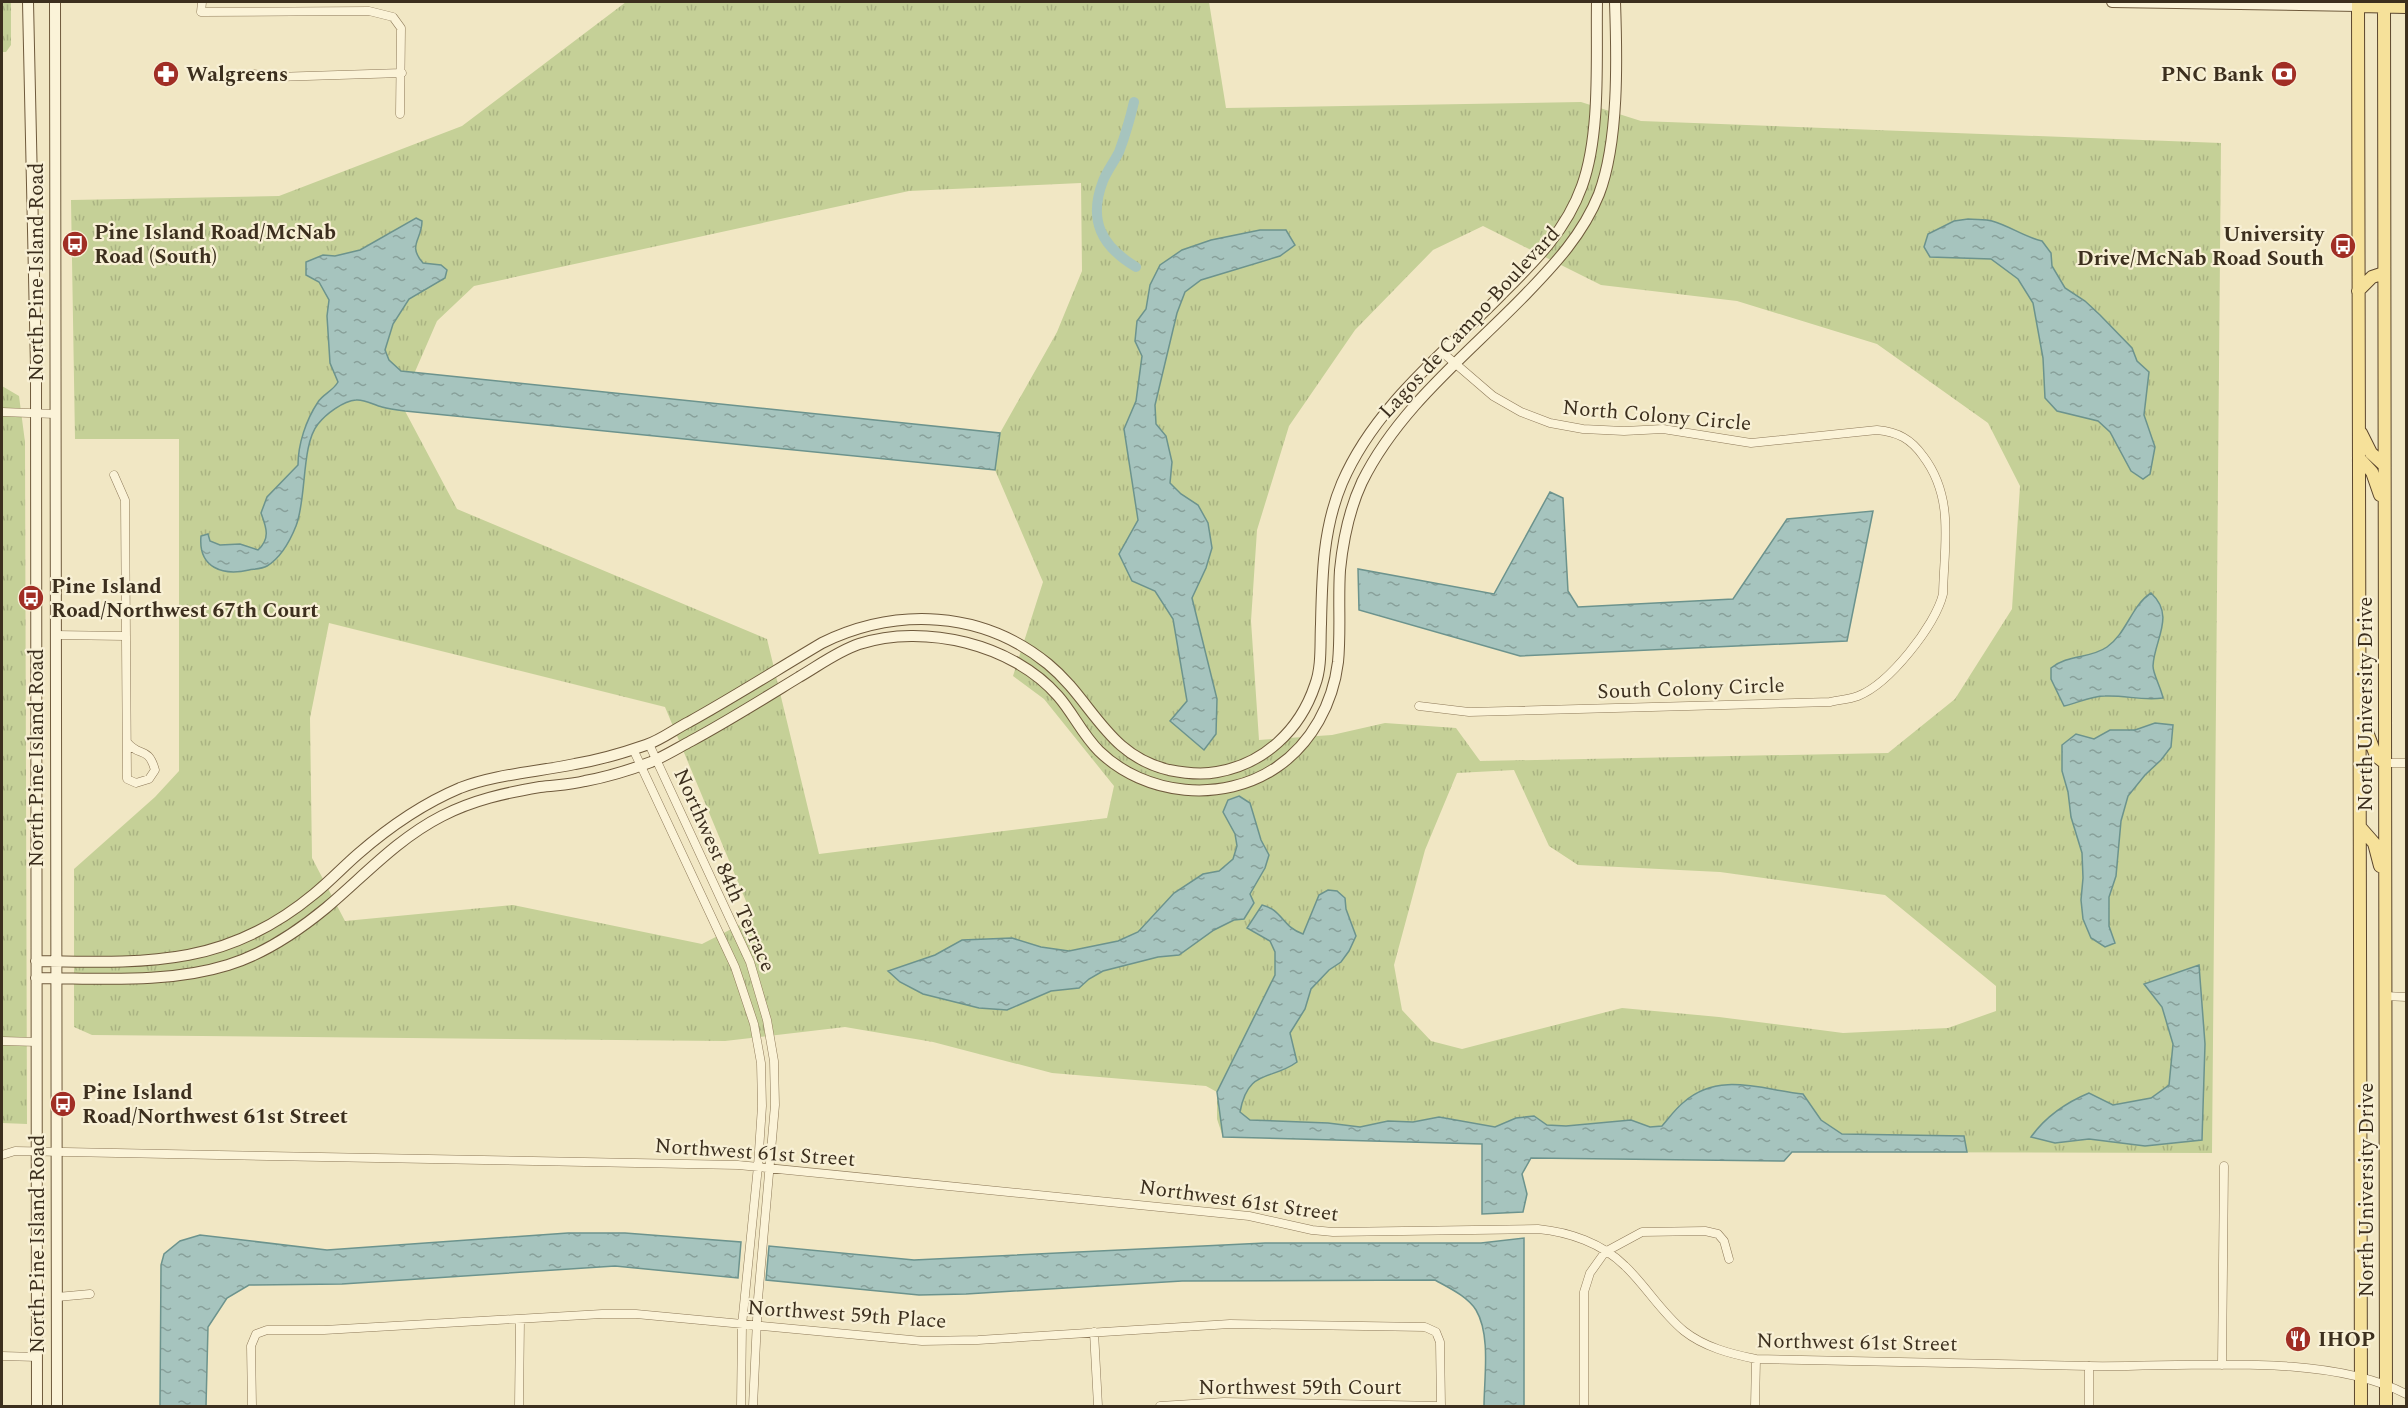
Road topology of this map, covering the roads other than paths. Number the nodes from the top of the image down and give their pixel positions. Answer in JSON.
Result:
{"nodes":[{"id":1,"x":28,"y":2,"type":"edge"},
{"id":2,"x":55,"y":2,"type":"edge"},
{"id":3,"x":202,"y":2,"type":"edge"},
{"id":4,"x":369,"y":2,"type":"edge"},
{"id":5,"x":1597,"y":2,"type":"edge"},
{"id":6,"x":1615,"y":2,"type":"edge"},
{"id":7,"x":2112,"y":2,"type":"edge"},
{"id":8,"x":2358,"y":4,"type":"edge"},
{"id":9,"x":2384,"y":4,"type":"edge"},
{"id":10,"x":2406,"y":7,"type":"edge"},
{"id":11,"x":369,"y":11,"type":"junction"},
{"id":12,"x":402,"y":73,"type":"junction"},
{"id":13,"x":253,"y":74,"type":"dead end"},
{"id":14,"x":400,"y":114,"type":"dead end"},
{"id":15,"x":2384,"y":273,"type":"junction"},
{"id":16,"x":2358,"y":291,"type":"junction"},
{"id":17,"x":1498,"y":298,"type":"junction"},
{"id":18,"x":1511,"y":310,"type":"junction"},
{"id":19,"x":1443,"y":353,"type":"junction"},
{"id":20,"x":1456,"y":364,"type":"junction"},
{"id":21,"x":2,"y":412,"type":"edge"},
{"id":22,"x":36,"y":414,"type":"junction"},
{"id":23,"x":55,"y":414,"type":"junction"},
{"id":24,"x":2359,"y":429,"type":"junction"},
{"id":25,"x":2359,"y":458,"type":"junction"},
{"id":26,"x":2383,"y":464,"type":"junction"},
{"id":27,"x":114,"y":475,"type":"dead end"},
{"id":28,"x":2384,"y":505,"type":"junction"},
{"id":29,"x":1931,"y":621,"type":"joint"},
{"id":30,"x":55,"y":635,"type":"junction"},
{"id":31,"x":125,"y":636,"type":"junction"},
{"id":32,"x":1334,"y":681,"type":"junction"},
{"id":33,"x":1312,"y":693,"type":"junction"},
{"id":34,"x":1419,"y":706,"type":"dead end"},
{"id":35,"x":2359,"y":708,"type":"junction"},
{"id":36,"x":127,"y":742,"type":"junction"},
{"id":37,"x":649,"y":744,"type":"junction"},
{"id":38,"x":633,"y":749,"type":"junction"},
{"id":39,"x":656,"y":760,"type":"junction"},
{"id":40,"x":2385,"y":763,"type":"junction"},
{"id":41,"x":2406,"y":764,"type":"edge"},
{"id":42,"x":641,"y":765,"type":"junction"},
{"id":43,"x":2360,"y":826,"type":"junction"},
{"id":44,"x":2385,"y":888,"type":"junction"},
{"id":45,"x":36,"y":961,"type":"junction"},
{"id":46,"x":55,"y":962,"type":"junction"},
{"id":47,"x":36,"y":978,"type":"junction"},
{"id":48,"x":55,"y":978,"type":"junction"},
{"id":49,"x":2385,"y":996,"type":"junction"},
{"id":50,"x":2406,"y":997,"type":"edge"},
{"id":51,"x":2,"y":1041,"type":"edge"},
{"id":52,"x":37,"y":1042,"type":"junction"},
{"id":53,"x":37,"y":1152,"type":"junction"},
{"id":54,"x":56,"y":1153,"type":"junction"},
{"id":55,"x":2,"y":1155,"type":"edge"},
{"id":56,"x":758,"y":1166,"type":"junction"},
{"id":57,"x":2224,"y":1166,"type":"dead end"},
{"id":58,"x":771,"y":1167,"type":"junction"},
{"id":59,"x":1605,"y":1252,"type":"junction"},
{"id":60,"x":1729,"y":1259,"type":"dead end"},
{"id":61,"x":90,"y":1294,"type":"dead end"},
{"id":62,"x":57,"y":1297,"type":"junction"},
{"id":63,"x":520,"y":1319,"type":"junction"},
{"id":64,"x":742,"y":1325,"type":"junction"},
{"id":65,"x":756,"y":1326,"type":"junction"},
{"id":66,"x":1094,"y":1332,"type":"junction"},
{"id":67,"x":2,"y":1356,"type":"edge"},
{"id":68,"x":37,"y":1357,"type":"junction"},
{"id":69,"x":1756,"y":1359,"type":"junction"},
{"id":70,"x":2222,"y":1365,"type":"junction"},
{"id":71,"x":2089,"y":1366,"type":"junction"},
{"id":72,"x":2361,"y":1377,"type":"junction"},
{"id":73,"x":2386,"y":1383,"type":"junction"},
{"id":74,"x":2406,"y":1394,"type":"edge"},
{"id":75,"x":1441,"y":1406,"type":"edge"},
{"id":76,"x":37,"y":1407,"type":"edge"},
{"id":77,"x":57,"y":1407,"type":"edge"},
{"id":78,"x":252,"y":1407,"type":"edge"},
{"id":79,"x":519,"y":1407,"type":"edge"},
{"id":80,"x":741,"y":1407,"type":"edge"},
{"id":81,"x":753,"y":1407,"type":"edge"},
{"id":82,"x":1098,"y":1407,"type":"edge"},
{"id":83,"x":1160,"y":1407,"type":"edge"},
{"id":84,"x":1584,"y":1407,"type":"edge"},
{"id":85,"x":1755,"y":1407,"type":"edge"},
{"id":86,"x":2089,"y":1407,"type":"edge"},
{"id":87,"x":2361,"y":1407,"type":"edge"},
{"id":88,"x":2386,"y":1407,"type":"edge"}],
"edges":[{"from":1,"to":22,"type":"street","name":"North Pine Island Road"},
{"from":2,"to":23,"type":"street","name":"North Pine Island Road"},
{"from":3,"to":11,"type":"street"},
{"from":4,"to":11,"type":"street"},
{"from":5,"to":17,"type":"street","name":"Lagos de Campo Boulevard"},
{"from":6,"to":18,"type":"street","name":"Lagos de Campo Boulevard"},
{"from":7,"to":8,"type":"street"},
{"from":8,"to":9,"type":"main road"},
{"from":8,"to":16,"type":"main road","name":"North University Drive"},
{"from":9,"to":10,"type":"main road"},
{"from":9,"to":15,"type":"main road","name":"North University Drive"},
{"from":11,"to":12,"type":"street"},
{"from":12,"to":13,"type":"street"},
{"from":12,"to":14,"type":"street"},
{"from":15,"to":16,"type":"main road"},
{"from":15,"to":26,"type":"main road","name":"North University Drive"},
{"from":16,"to":24,"type":"main road","name":"North University Drive"},
{"from":17,"to":18,"type":"street"},
{"from":17,"to":19,"type":"street","name":"Lagos de Campo Boulevard"},
{"from":18,"to":20,"type":"street","name":"Lagos de Campo Boulevard"},
{"from":19,"to":20,"type":"street","name":"North Colony Circle"},
{"from":19,"to":33,"type":"street","name":"Lagos de Campo Boulevard"},
{"from":20,"to":29,"type":"street","name":"North Colony Circle"},
{"from":20,"to":32,"type":"street","name":"Lagos de Campo Boulevard"},
{"from":21,"to":22,"type":"street"},
{"from":22,"to":23,"type":"street"},
{"from":22,"to":45,"type":"street","name":"North Pine Island Road"},
{"from":23,"to":30,"type":"street","name":"North Pine Island Road"},
{"from":24,"to":25,"type":"main road","name":"North University Drive"},
{"from":24,"to":26,"type":"main road"},
{"from":25,"to":28,"type":"main road"},
{"from":25,"to":35,"type":"main road","name":"North University Drive"},
{"from":26,"to":28,"type":"main road","name":"North University Drive"},
{"from":27,"to":31,"type":"street"},
{"from":28,"to":40,"type":"main road","name":"North University Drive"},
{"from":29,"to":34,"type":"street","name":"South Colony Circle"},
{"from":30,"to":31,"type":"street"},
{"from":30,"to":46,"type":"street","name":"North Pine Island Road"},
{"from":31,"to":36,"type":"street"},
{"from":32,"to":33,"type":"street"},
{"from":32,"to":39,"type":"street","name":"Lagos de Campo Boulevard"},
{"from":33,"to":37,"type":"street","name":"Lagos de Campo Boulevard"},
{"from":35,"to":40,"type":"main road"},
{"from":35,"to":43,"type":"main road","name":"North University Drive"},
{"from":36,"to":36,"type":"street"},
{"from":37,"to":38,"type":"street","name":"Lagos de Campo Boulevard"},
{"from":37,"to":39,"type":"street","name":"Northwest 84th Terrace"},
{"from":38,"to":42,"type":"street","name":"Northwest 84th Terrace"},
{"from":38,"to":46,"type":"street","name":"Lagos de Campo Boulevard"},
{"from":39,"to":42,"type":"street","name":"Lagos de Campo Boulevard"},
{"from":39,"to":58,"type":"street","name":"Northwest 84th Terrace"},
{"from":40,"to":41,"type":"street"},
{"from":40,"to":44,"type":"main road","name":"North University Drive"},
{"from":42,"to":48,"type":"street","name":"Lagos de Campo Boulevard"},
{"from":42,"to":56,"type":"street","name":"Northwest 84th Terrace"},
{"from":43,"to":44,"type":"main road"},
{"from":43,"to":72,"type":"main road","name":"North University Drive"},
{"from":44,"to":49,"type":"main road","name":"North University Drive"},
{"from":45,"to":46,"type":"street","name":"Lagos de Campo Boulevard"},
{"from":45,"to":47,"type":"street","name":"North Pine Island Road"},
{"from":46,"to":48,"type":"street","name":"North Pine Island Road"},
{"from":47,"to":48,"type":"street","name":"Lagos de Campo Boulevard"},
{"from":47,"to":52,"type":"street","name":"North Pine Island Road"},
{"from":48,"to":54,"type":"street","name":"North Pine Island Road"},
{"from":49,"to":50,"type":"street"},
{"from":49,"to":73,"type":"main road","name":"North University Drive"},
{"from":51,"to":52,"type":"street"},
{"from":52,"to":53,"type":"street","name":"North Pine Island Road"},
{"from":53,"to":54,"type":"street","name":"Northwest 61st Street"},
{"from":53,"to":55,"type":"street","name":"Northwest 61st Street"},
{"from":53,"to":68,"type":"street","name":"North Pine Island Road"},
{"from":54,"to":56,"type":"street","name":"Northwest 61st Street"},
{"from":54,"to":62,"type":"street","name":"North Pine Island Road"},
{"from":56,"to":58,"type":"street","name":"Northwest 61st Street"},
{"from":56,"to":64,"type":"street","name":"Northwest 84th Terrace"},
{"from":57,"to":70,"type":"street"},
{"from":58,"to":59,"type":"street","name":"Northwest 61st Street"},
{"from":58,"to":65,"type":"street","name":"Northwest 84th Terrace"},
{"from":59,"to":60,"type":"street"},
{"from":59,"to":69,"type":"street","name":"Northwest 61st Street"},
{"from":59,"to":84,"type":"street"},
{"from":61,"to":62,"type":"street"},
{"from":62,"to":77,"type":"street","name":"North Pine Island Road"},
{"from":63,"to":64,"type":"street","name":"Northwest 59th Place"},
{"from":63,"to":78,"type":"street","name":"Northwest 59th Place"},
{"from":63,"to":79,"type":"street"},
{"from":64,"to":65,"type":"street","name":"Northwest 59th Place"},
{"from":64,"to":80,"type":"street","name":"Northwest 84th Terrace"},
{"from":65,"to":66,"type":"street","name":"Northwest 59th Place"},
{"from":65,"to":81,"type":"street","name":"Northwest 84th Terrace"},
{"from":66,"to":75,"type":"street","name":"Northwest 59th Place"},
{"from":66,"to":82,"type":"street"},
{"from":67,"to":68,"type":"street"},
{"from":68,"to":76,"type":"street","name":"North Pine Island Road"},
{"from":69,"to":71,"type":"street","name":"Northwest 61st Street"},
{"from":69,"to":85,"type":"street"},
{"from":70,"to":71,"type":"street","name":"Northwest 61st Street"},
{"from":70,"to":72,"type":"street","name":"Northwest 61st Street"},
{"from":71,"to":86,"type":"street"},
{"from":72,"to":73,"type":"street","name":"Northwest 61st Street"},
{"from":72,"to":87,"type":"main road","name":"North University Drive"},
{"from":73,"to":74,"type":"street","name":"Northwest 61st Street"},
{"from":73,"to":88,"type":"main road","name":"North University Drive"},
{"from":75,"to":83,"type":"street","name":"Northwest 59th Court"}]}
